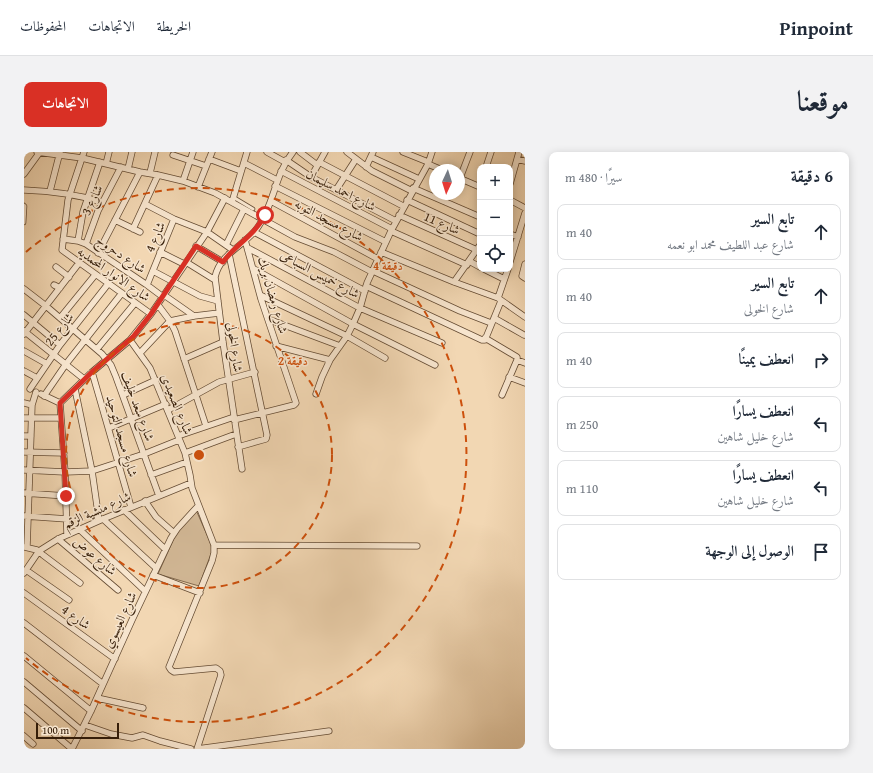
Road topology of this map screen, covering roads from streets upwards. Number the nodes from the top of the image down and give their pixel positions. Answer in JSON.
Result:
{"nodes":[{"id":1,"x":36,"y":152,"type":"edge"},
{"id":2,"x":40,"y":152,"type":"edge"},
{"id":3,"x":84,"y":152,"type":"edge"},
{"id":4,"x":109,"y":152,"type":"edge"},
{"id":5,"x":132,"y":152,"type":"edge"},
{"id":6,"x":155,"y":152,"type":"edge"},
{"id":7,"x":193,"y":152,"type":"edge"},
{"id":8,"x":212,"y":152,"type":"edge"},
{"id":9,"x":247,"y":152,"type":"edge"},
{"id":10,"x":267,"y":152,"type":"edge"},
{"id":11,"x":292,"y":152,"type":"edge"},
{"id":12,"x":300,"y":152,"type":"edge"},
{"id":13,"x":325,"y":152,"type":"edge"},
{"id":14,"x":347,"y":152,"type":"edge"},
{"id":15,"x":402,"y":152,"type":"edge"},
{"id":16,"x":432,"y":152,"type":"edge"},
{"id":17,"x":470,"y":152,"type":"edge"},
{"id":18,"x":491,"y":152,"type":"edge"},
{"id":19,"x":518,"y":152,"type":"edge"},
{"id":20,"x":60,"y":154,"type":"edge"},
{"id":21,"x":372,"y":154,"type":"edge"},
{"id":22,"x":173,"y":155,"type":"dead end"},
{"id":23,"x":82,"y":158,"type":"junction"},
{"id":24,"x":209,"y":159,"type":"junction"},
{"id":25,"x":356,"y":159,"type":"junction"},
{"id":26,"x":517,"y":159,"type":"junction"},
{"id":27,"x":190,"y":161,"type":"junction"},
{"id":28,"x":286,"y":161,"type":"junction"},
{"id":29,"x":100,"y":162,"type":"junction"},
{"id":30,"x":525,"y":162,"type":"edge"},
{"id":31,"x":244,"y":163,"type":"junction"},
{"id":32,"x":318,"y":163,"type":"junction"},
{"id":33,"x":428,"y":163,"type":"junction"},
{"id":34,"x":106,"y":164,"type":"junction"},
{"id":35,"x":487,"y":164,"type":"edge"},
{"id":36,"x":465,"y":165,"type":"edge"},
{"id":37,"x":206,"y":166,"type":"junction"},
{"id":38,"x":121,"y":167,"type":"junction"},
{"id":39,"x":366,"y":167,"type":"junction"},
{"id":40,"x":128,"y":169,"type":"junction"},
{"id":41,"x":241,"y":171,"type":"junction"},
{"id":42,"x":280,"y":171,"type":"junction"},
{"id":43,"x":513,"y":171,"type":"edge"},
{"id":44,"x":140,"y":172,"type":"junction"},
{"id":45,"x":150,"y":173,"type":"junction"},
{"id":46,"x":24,"y":174,"type":"edge"},
{"id":47,"x":158,"y":174,"type":"junction"},
{"id":48,"x":346,"y":176,"type":"junction"},
{"id":49,"x":311,"y":177,"type":"junction"},
{"id":50,"x":419,"y":179,"type":"junction"},
{"id":51,"x":465,"y":180,"type":"edge"},
{"id":52,"x":183,"y":182,"type":"junction"},
{"id":53,"x":276,"y":183,"type":"junction"},
{"id":54,"x":477,"y":185,"type":"edge"},
{"id":55,"x":198,"y":187,"type":"junction"},
{"id":56,"x":413,"y":189,"type":"junction"},
{"id":57,"x":24,"y":190,"type":"edge"},
{"id":58,"x":336,"y":190,"type":"junction"},
{"id":59,"x":50,"y":191,"type":"junction"},
{"id":60,"x":70,"y":194,"type":"junction"},
{"id":61,"x":87,"y":197,"type":"junction"},
{"id":62,"x":225,"y":198,"type":"junction"},
{"id":63,"x":232,"y":199,"type":"junction"},
{"id":64,"x":407,"y":200,"type":"junction"},
{"id":65,"x":271,"y":201,"type":"junction"},
{"id":66,"x":102,"y":202,"type":"junction"},
{"id":67,"x":513,"y":202,"type":"edge"},
{"id":68,"x":145,"y":204,"type":"junction"},
{"id":69,"x":404,"y":206,"type":"junction"},
{"id":70,"x":525,"y":208,"type":"edge"},
{"id":71,"x":244,"y":209,"type":"junction"},
{"id":72,"x":525,"y":213,"type":"edge"},
{"id":73,"x":477,"y":216,"type":"edge"},
{"id":74,"x":397,"y":218,"type":"junction"},
{"id":75,"x":174,"y":219,"type":"junction"},
{"id":76,"x":115,"y":220,"type":"junction"},
{"id":77,"x":262,"y":220,"type":"junction"},
{"id":78,"x":133,"y":229,"type":"junction"},
{"id":79,"x":391,"y":230,"type":"junction"},
{"id":80,"x":140,"y":232,"type":"dead end"},
{"id":81,"x":207,"y":232,"type":"junction"},
{"id":82,"x":254,"y":232,"type":"junction"},
{"id":83,"x":477,"y":233,"type":"edge"},
{"id":84,"x":513,"y":235,"type":"edge"},
{"id":85,"x":518,"y":237,"type":"junction"},
{"id":86,"x":63,"y":239,"type":"junction"},
{"id":87,"x":246,"y":240,"type":"junction"},
{"id":88,"x":78,"y":241,"type":"junction"},
{"id":89,"x":386,"y":242,"type":"junction"},
{"id":90,"x":86,"y":244,"type":"junction"},
{"id":91,"x":226,"y":245,"type":"junction"},
{"id":92,"x":196,"y":246,"type":"junction"},
{"id":93,"x":248,"y":248,"type":"junction"},
{"id":94,"x":477,"y":248,"type":"edge"},
{"id":95,"x":477,"y":250,"type":"edge"},
{"id":96,"x":513,"y":251,"type":"edge"},
{"id":97,"x":160,"y":252,"type":"junction"},
{"id":98,"x":231,"y":252,"type":"junction"},
{"id":99,"x":381,"y":252,"type":"junction"},
{"id":100,"x":98,"y":253,"type":"junction"},
{"id":101,"x":378,"y":259,"type":"junction"},
{"id":102,"x":223,"y":262,"type":"junction"},
{"id":103,"x":79,"y":263,"type":"junction"},
{"id":104,"x":185,"y":263,"type":"junction"},
{"id":105,"x":468,"y":263,"type":"junction"},
{"id":106,"x":525,"y":264,"type":"edge"},
{"id":107,"x":477,"y":266,"type":"edge"},
{"id":108,"x":56,"y":267,"type":"dead end"},
{"id":109,"x":254,"y":269,"type":"junction"},
{"id":110,"x":153,"y":271,"type":"junction"},
{"id":111,"x":373,"y":272,"type":"junction"},
{"id":112,"x":490,"y":272,"type":"edge"},
{"id":113,"x":507,"y":272,"type":"edge"},
{"id":114,"x":95,"y":274,"type":"junction"},
{"id":115,"x":69,"y":277,"type":"junction"},
{"id":116,"x":525,"y":278,"type":"edge"},
{"id":117,"x":504,"y":279,"type":"junction"},
{"id":118,"x":215,"y":280,"type":"junction"},
{"id":119,"x":174,"y":281,"type":"junction"},
{"id":120,"x":454,"y":282,"type":"junction"},
{"id":121,"x":108,"y":284,"type":"junction"},
{"id":122,"x":147,"y":285,"type":"junction"},
{"id":123,"x":24,"y":289,"type":"edge"},
{"id":124,"x":365,"y":289,"type":"junction"},
{"id":125,"x":122,"y":293,"type":"junction"},
{"id":126,"x":260,"y":295,"type":"junction"},
{"id":127,"x":164,"y":296,"type":"junction"},
{"id":128,"x":500,"y":299,"type":"junction"},
{"id":129,"x":218,"y":301,"type":"junction"},
{"id":130,"x":135,"y":302,"type":"junction"},
{"id":131,"x":158,"y":305,"type":"junction"},
{"id":132,"x":46,"y":306,"type":"junction"},
{"id":133,"x":360,"y":308,"type":"junction"},
{"id":134,"x":219,"y":313,"type":"junction"},
{"id":135,"x":151,"y":314,"type":"junction"},
{"id":136,"x":24,"y":315,"type":"edge"},
{"id":137,"x":194,"y":316,"type":"junction"},
{"id":138,"x":525,"y":317,"type":"edge"},
{"id":139,"x":60,"y":318,"type":"junction"},
{"id":140,"x":268,"y":319,"type":"junction"},
{"id":141,"x":170,"y":321,"type":"junction"},
{"id":142,"x":493,"y":321,"type":"junction"},
{"id":143,"x":34,"y":322,"type":"junction"},
{"id":144,"x":353,"y":324,"type":"junction"},
{"id":145,"x":73,"y":329,"type":"junction"},
{"id":146,"x":25,"y":333,"type":"edge"},
{"id":147,"x":347,"y":336,"type":"junction"},
{"id":148,"x":524,"y":336,"type":"edge"},
{"id":149,"x":485,"y":338,"type":"junction"},
{"id":150,"x":85,"y":340,"type":"junction"},
{"id":151,"x":130,"y":340,"type":"junction"},
{"id":152,"x":223,"y":342,"type":"junction"},
{"id":153,"x":442,"y":343,"type":"dead end"},
{"id":154,"x":60,"y":345,"type":"junction"},
{"id":155,"x":276,"y":346,"type":"junction"},
{"id":156,"x":340,"y":346,"type":"junction"},
{"id":157,"x":97,"y":349,"type":"junction"},
{"id":158,"x":24,"y":351,"type":"edge"},
{"id":159,"x":140,"y":353,"type":"junction"},
{"id":160,"x":54,"y":354,"type":"junction"},
{"id":161,"x":385,"y":358,"type":"dead end"},
{"id":162,"x":107,"y":359,"type":"junction"},
{"id":163,"x":184,"y":359,"type":"junction"},
{"id":164,"x":330,"y":360,"type":"junction"},
{"id":165,"x":517,"y":360,"type":"junction"},
{"id":166,"x":525,"y":363,"type":"edge"},
{"id":167,"x":47,"y":364,"type":"junction"},
{"id":168,"x":66,"y":364,"type":"junction"},
{"id":169,"x":435,"y":365,"type":"dead end"},
{"id":170,"x":24,"y":371,"type":"edge"},
{"id":171,"x":92,"y":372,"type":"junction"},
{"id":172,"x":255,"y":372,"type":"junction"},
{"id":173,"x":509,"y":377,"type":"junction"},
{"id":174,"x":37,"y":378,"type":"junction"},
{"id":175,"x":84,"y":379,"type":"junction"},
{"id":176,"x":228,"y":379,"type":"junction"},
{"id":177,"x":156,"y":380,"type":"junction"},
{"id":178,"x":525,"y":383,"type":"edge"},
{"id":179,"x":30,"y":389,"type":"edge"},
{"id":180,"x":75,"y":389,"type":"junction"},
{"id":181,"x":196,"y":394,"type":"junction"},
{"id":182,"x":316,"y":394,"type":"dead end"},
{"id":183,"x":123,"y":395,"type":"junction"},
{"id":184,"x":502,"y":395,"type":"dead end"},
{"id":185,"x":44,"y":396,"type":"junction"},
{"id":186,"x":24,"y":403,"type":"edge"},
{"id":187,"x":60,"y":403,"type":"junction"},
{"id":188,"x":32,"y":405,"type":"junction"},
{"id":189,"x":167,"y":407,"type":"junction"},
{"id":190,"x":263,"y":413,"type":"junction"},
{"id":191,"x":24,"y":418,"type":"edge"},
{"id":192,"x":32,"y":418,"type":"junction"},
{"id":193,"x":61,"y":418,"type":"junction"},
{"id":194,"x":131,"y":419,"type":"junction"},
{"id":195,"x":234,"y":419,"type":"junction"},
{"id":196,"x":206,"y":426,"type":"junction"},
{"id":197,"x":109,"y":428,"type":"junction"},
{"id":198,"x":236,"y":434,"type":"junction"},
{"id":199,"x":24,"y":436,"type":"edge"},
{"id":200,"x":31,"y":436,"type":"junction"},
{"id":201,"x":179,"y":438,"type":"junction"},
{"id":202,"x":238,"y":447,"type":"junction"},
{"id":203,"x":24,"y":452,"type":"edge"},
{"id":204,"x":31,"y":452,"type":"junction"},
{"id":205,"x":64,"y":453,"type":"junction"},
{"id":206,"x":185,"y":453,"type":"junction"},
{"id":207,"x":144,"y":454,"type":"junction"},
{"id":208,"x":188,"y":462,"type":"junction"},
{"id":209,"x":119,"y":463,"type":"junction"},
{"id":210,"x":242,"y":469,"type":"dead end"},
{"id":211,"x":27,"y":470,"type":"edge"},
{"id":212,"x":92,"y":471,"type":"junction"},
{"id":213,"x":65,"y":472,"type":"junction"},
{"id":214,"x":151,"y":475,"type":"junction"},
{"id":215,"x":191,"y":483,"type":"junction"},
{"id":216,"x":27,"y":493,"type":"edge"},
{"id":217,"x":66,"y":496,"type":"junction"},
{"id":218,"x":159,"y":496,"type":"junction"},
{"id":219,"x":145,"y":501,"type":"junction"},
{"id":220,"x":198,"y":506,"type":"junction"},
{"id":221,"x":131,"y":507,"type":"junction"},
{"id":222,"x":124,"y":510,"type":"junction"},
{"id":223,"x":26,"y":516,"type":"edge"},
{"id":224,"x":67,"y":519,"type":"junction"},
{"id":225,"x":101,"y":520,"type":"junction"},
{"id":226,"x":79,"y":529,"type":"junction"},
{"id":227,"x":174,"y":533,"type":"junction"},
{"id":228,"x":67,"y":535,"type":"junction"},
{"id":229,"x":58,"y":539,"type":"junction"},
{"id":230,"x":214,"y":545,"type":"junction"},
{"id":231,"x":417,"y":546,"type":"dead end"},
{"id":232,"x":25,"y":547,"type":"edge"},
{"id":233,"x":166,"y":549,"type":"junction"},
{"id":234,"x":39,"y":551,"type":"junction"},
{"id":235,"x":156,"y":568,"type":"junction"},
{"id":236,"x":26,"y":569,"type":"edge"},
{"id":237,"x":153,"y":575,"type":"junction"},
{"id":238,"x":80,"y":583,"type":"dead end"},
{"id":239,"x":118,"y":590,"type":"dead end"},
{"id":240,"x":145,"y":591,"type":"junction"},
{"id":241,"x":24,"y":593,"type":"edge"},
{"id":242,"x":200,"y":593,"type":"junction"},
{"id":243,"x":69,"y":600,"type":"dead end"},
{"id":244,"x":24,"y":623,"type":"edge"},
{"id":245,"x":24,"y":656,"type":"edge"},
{"id":246,"x":115,"y":659,"type":"junction"},
{"id":247,"x":24,"y":682,"type":"edge"},
{"id":248,"x":103,"y":684,"type":"junction"},
{"id":249,"x":97,"y":698,"type":"junction"},
{"id":250,"x":24,"y":708,"type":"edge"},
{"id":251,"x":143,"y":708,"type":"dead end"},
{"id":252,"x":91,"y":711,"type":"junction"},
{"id":253,"x":84,"y":725,"type":"junction"},
{"id":254,"x":82,"y":731,"type":"junction"},
{"id":255,"x":329,"y":731,"type":"dead end"},
{"id":256,"x":24,"y":736,"type":"edge"},
{"id":257,"x":33,"y":744,"type":"dead end"},
{"id":258,"x":72,"y":749,"type":"edge"},
{"id":259,"x":191,"y":749,"type":"edge"},
{"id":260,"x":197,"y":749,"type":"edge"}],
"edges":[{"from":1,"to":2,"type":"street"},
{"from":2,"to":20,"type":"street"},
{"from":2,"to":46,"type":"street"},
{"from":3,"to":23,"type":"street"},
{"from":4,"to":34,"type":"street"},
{"from":5,"to":40,"type":"street"},
{"from":6,"to":45,"type":"street"},
{"from":7,"to":27,"type":"street"},
{"from":8,"to":24,"type":"street"},
{"from":9,"to":31,"type":"street"},
{"from":10,"to":28,"type":"street","name":"شارع 11"},
{"from":11,"to":28,"type":"street"},
{"from":12,"to":32,"type":"street"},
{"from":13,"to":32,"type":"street"},
{"from":14,"to":25,"type":"street"},
{"from":15,"to":33,"type":"street"},
{"from":16,"to":33,"type":"street"},
{"from":17,"to":36,"type":"street"},
{"from":18,"to":35,"type":"street"},
{"from":19,"to":26,"type":"street"},
{"from":20,"to":23,"type":"street"},
{"from":20,"to":59,"type":"street"},
{"from":21,"to":39,"type":"street"},
{"from":21,"to":50,"type":"street"},
{"from":22,"to":27,"type":"street"},
{"from":23,"to":29,"type":"street"},
{"from":23,"to":60,"type":"street"},
{"from":24,"to":37,"type":"street"},
{"from":24,"to":41,"type":"street"},
{"from":25,"to":39,"type":"street"},
{"from":25,"to":48,"type":"street"},
{"from":26,"to":30,"type":"street"},
{"from":26,"to":43,"type":"street"},
{"from":27,"to":37,"type":"street"},
{"from":27,"to":52,"type":"street"},
{"from":28,"to":42,"type":"street"},
{"from":28,"to":49,"type":"street","name":"شارع 11"},
{"from":29,"to":34,"type":"street"},
{"from":29,"to":61,"type":"street"},
{"from":31,"to":41,"type":"street"},
{"from":31,"to":53,"type":"street"},
{"from":32,"to":48,"type":"street"},
{"from":32,"to":49,"type":"street"},
{"from":33,"to":50,"type":"street"},
{"from":34,"to":38,"type":"street"},
{"from":37,"to":55,"type":"street"},
{"from":38,"to":40,"type":"street"},
{"from":38,"to":66,"type":"street","name":"شارع 3"},
{"from":39,"to":56,"type":"street"},
{"from":40,"to":44,"type":"street"},
{"from":41,"to":63,"type":"street"},
{"from":42,"to":53,"type":"street"},
{"from":42,"to":79,"type":"street","name":"شارع احمد سليمان"},
{"from":44,"to":45,"type":"street"},
{"from":44,"to":76,"type":"street"},
{"from":45,"to":47,"type":"street"},
{"from":47,"to":52,"type":"street"},
{"from":47,"to":68,"type":"street"},
{"from":48,"to":58,"type":"street"},
{"from":48,"to":69,"type":"street"},
{"from":49,"to":58,"type":"street","name":"شارع 11"},
{"from":50,"to":56,"type":"street"},
{"from":51,"to":54,"type":"street"},
{"from":52,"to":55,"type":"street"},
{"from":53,"to":65,"type":"street"},
{"from":53,"to":89,"type":"street"},
{"from":55,"to":62,"type":"street"},
{"from":56,"to":64,"type":"street"},
{"from":56,"to":73,"type":"street"},
{"from":57,"to":59,"type":"street"},
{"from":58,"to":74,"type":"street","name":"شارع 11"},
{"from":59,"to":60,"type":"street"},
{"from":60,"to":61,"type":"street"},
{"from":60,"to":86,"type":"street"},
{"from":61,"to":66,"type":"street"},
{"from":61,"to":88,"type":"street"},
{"from":62,"to":63,"type":"street"},
{"from":62,"to":81,"type":"street"},
{"from":63,"to":71,"type":"street"},
{"from":64,"to":69,"type":"street"},
{"from":64,"to":83,"type":"street"},
{"from":65,"to":77,"type":"street"},
{"from":65,"to":101,"type":"street","name":"شارع مسجد التوبه"},
{"from":66,"to":90,"type":"street","name":"شارع 3"},
{"from":67,"to":70,"type":"street"},
{"from":68,"to":75,"type":"street"},
{"from":68,"to":78,"type":"street"},
{"from":69,"to":74,"type":"street"},
{"from":71,"to":77,"type":"street"},
{"from":71,"to":91,"type":"street"},
{"from":72,"to":85,"type":"street"},
{"from":74,"to":79,"type":"street"},
{"from":74,"to":94,"type":"street","name":"شارع 11"},
{"from":75,"to":81,"type":"street"},
{"from":75,"to":97,"type":"street","name":"شارع 4"},
{"from":76,"to":78,"type":"street"},
{"from":76,"to":100,"type":"street"},
{"from":77,"to":82,"type":"street"},
{"from":77,"to":111,"type":"street"},
{"from":78,"to":80,"type":"street"},
{"from":79,"to":89,"type":"street"},
{"from":79,"to":105,"type":"street","name":"شارع احمد سليمان"},
{"from":81,"to":91,"type":"street"},
{"from":81,"to":92,"type":"street"},
{"from":82,"to":87,"type":"street"},
{"from":82,"to":124,"type":"street"},
{"from":84,"to":85,"type":"street"},
{"from":85,"to":96,"type":"street"},
{"from":86,"to":88,"type":"street","name":"شارع دحروج"},
{"from":86,"to":103,"type":"street","name":"شارع الانوار المحمديه"},
{"from":87,"to":93,"type":"street","name":"شارع رمضان بريك"},
{"from":87,"to":98,"type":"street"},
{"from":88,"to":90,"type":"street","name":"شارع دحروج"},
{"from":89,"to":99,"type":"street"},
{"from":90,"to":100,"type":"street","name":"شارع دحروج"},
{"from":91,"to":98,"type":"street"},
{"from":92,"to":102,"type":"street"},
{"from":92,"to":104,"type":"street"},
{"from":93,"to":109,"type":"street","name":"شارع رمضان بريك"},
{"from":93,"to":133,"type":"street","name":"شارع خميس السباعى"},
{"from":95,"to":105,"type":"street"},
{"from":97,"to":104,"type":"street"},
{"from":97,"to":110,"type":"street","name":"شارع 4"},
{"from":98,"to":102,"type":"street"},
{"from":98,"to":172,"type":"street"},
{"from":99,"to":101,"type":"street"},
{"from":99,"to":120,"type":"street"},
{"from":100,"to":122,"type":"street","name":"شارع دحروج"},
{"from":101,"to":111,"type":"street"},
{"from":102,"to":118,"type":"street"},
{"from":103,"to":114,"type":"street","name":"شارع الانوار المحمديه"},
{"from":103,"to":115,"type":"street"},
{"from":104,"to":118,"type":"street"},
{"from":104,"to":119,"type":"street"},
{"from":105,"to":107,"type":"street","name":"شارع احمد سليمان"},
{"from":105,"to":120,"type":"street"},
{"from":106,"to":116,"type":"street"},
{"from":108,"to":115,"type":"street"},
{"from":109,"to":126,"type":"street","name":"شارع رمضان بريك"},
{"from":109,"to":144,"type":"street"},
{"from":110,"to":119,"type":"street"},
{"from":110,"to":122,"type":"street","name":"شارع 4"},
{"from":111,"to":124,"type":"street"},
{"from":111,"to":142,"type":"street"},
{"from":112,"to":117,"type":"street"},
{"from":113,"to":117,"type":"street"},
{"from":114,"to":121,"type":"street","name":"شارع الانوار المحمديه"},
{"from":114,"to":139,"type":"street"},
{"from":115,"to":132,"type":"street"},
{"from":117,"to":128,"type":"street"},
{"from":118,"to":129,"type":"street","name":"شارع الخولى"},
{"from":119,"to":127,"type":"street"},
{"from":119,"to":129,"type":"street"},
{"from":120,"to":128,"type":"street"},
{"from":121,"to":125,"type":"street","name":"شارع الانوار المحمديه"},
{"from":121,"to":145,"type":"street","name":"شارع 25"},
{"from":122,"to":127,"type":"street","name":"شارع دحروج"},
{"from":123,"to":132,"type":"street","name":"شارع سعد خليف"},
{"from":124,"to":133,"type":"street"},
{"from":124,"to":149,"type":"street"},
{"from":125,"to":130,"type":"street","name":"شارع الانوار المحمديه"},
{"from":125,"to":150,"type":"street"},
{"from":126,"to":140,"type":"street","name":"شارع رمضان بريك"},
{"from":126,"to":147,"type":"street"},
{"from":127,"to":131,"type":"street"},
{"from":127,"to":137,"type":"street","name":"شارع دحروج"},
{"from":128,"to":138,"type":"street"},
{"from":128,"to":142,"type":"street"},
{"from":129,"to":134,"type":"street","name":"شارع الخولى"},
{"from":130,"to":135,"type":"street","name":"شارع الانوار المحمديه"},
{"from":130,"to":157,"type":"street"},
{"from":131,"to":135,"type":"street"},
{"from":131,"to":141,"type":"street"},
{"from":132,"to":139,"type":"street","name":"شارع سعد خليف"},
{"from":132,"to":143,"type":"street"},
{"from":133,"to":144,"type":"street"},
{"from":133,"to":153,"type":"street","name":"شارع خميس السباعى"},
{"from":134,"to":137,"type":"street"},
{"from":134,"to":152,"type":"street","name":"شارع الخولى"},
{"from":135,"to":151,"type":"street"},
{"from":136,"to":143,"type":"street"},
{"from":137,"to":141,"type":"street"},
{"from":139,"to":145,"type":"street","name":"شارع سعد خليف"},
{"from":140,"to":155,"type":"street","name":"شارع رمضان بريك"},
{"from":140,"to":156,"type":"street"},
{"from":141,"to":159,"type":"street"},
{"from":141,"to":163,"type":"street"},
{"from":142,"to":148,"type":"street"},
{"from":142,"to":149,"type":"street"},
{"from":143,"to":146,"type":"street"},
{"from":143,"to":154,"type":"street"},
{"from":144,"to":147,"type":"street"},
{"from":144,"to":169,"type":"street"},
{"from":145,"to":150,"type":"street","name":"شارع سعد خليف"},
{"from":145,"to":154,"type":"street","name":"شارع 25"},
{"from":146,"to":160,"type":"street"},
{"from":147,"to":156,"type":"street"},
{"from":147,"to":161,"type":"street"},
{"from":149,"to":165,"type":"street"},
{"from":150,"to":157,"type":"street","name":"شارع سعد خليف"},
{"from":150,"to":168,"type":"street"},
{"from":151,"to":159,"type":"street","name":"شارع الصعيدى"},
{"from":151,"to":162,"type":"street"},
{"from":152,"to":163,"type":"street"},
{"from":152,"to":176,"type":"street","name":"شارع الخولى"},
{"from":154,"to":160,"type":"street","name":"شارع 25"},
{"from":155,"to":164,"type":"street"},
{"from":155,"to":190,"type":"street","name":"شارع رمضان بريك"},
{"from":156,"to":164,"type":"street"},
{"from":157,"to":162,"type":"street","name":"شارع سعد خليف"},
{"from":158,"to":167,"type":"street"},
{"from":159,"to":177,"type":"street","name":"شارع الصعيدى"},
{"from":160,"to":167,"type":"street","name":"شارع 25"},
{"from":160,"to":168,"type":"street"},
{"from":162,"to":171,"type":"street"},
{"from":162,"to":183,"type":"street","name":"شارع سعد خليف"},
{"from":163,"to":181,"type":"street"},
{"from":164,"to":182,"type":"street"},
{"from":165,"to":166,"type":"street"},
{"from":165,"to":173,"type":"street"},
{"from":167,"to":174,"type":"street","name":"شارع 25"},
{"from":168,"to":175,"type":"street"},
{"from":168,"to":185,"type":"street"},
{"from":170,"to":174,"type":"street"},
{"from":171,"to":175,"type":"street"},
{"from":171,"to":197,"type":"street","name":"شارع مسجد التوحيد"},
{"from":172,"to":176,"type":"street"},
{"from":172,"to":190,"type":"street"},
{"from":173,"to":178,"type":"street"},
{"from":173,"to":184,"type":"street"},
{"from":174,"to":179,"type":"street","name":"شارع 25"},
{"from":175,"to":180,"type":"street"},
{"from":176,"to":181,"type":"street"},
{"from":176,"to":195,"type":"street","name":"شارع الخولى"},
{"from":177,"to":183,"type":"street"},
{"from":177,"to":189,"type":"street","name":"شارع الصعيدى"},
{"from":179,"to":185,"type":"street"},
{"from":179,"to":188,"type":"street","name":"شارع 25"},
{"from":180,"to":187,"type":"street"},
{"from":180,"to":212,"type":"street"},
{"from":181,"to":189,"type":"street"},
{"from":181,"to":196,"type":"street"},
{"from":183,"to":194,"type":"street","name":"شارع سعد خليف"},
{"from":185,"to":187,"type":"street"},
{"from":186,"to":188,"type":"street"},
{"from":187,"to":193,"type":"street"},
{"from":188,"to":192,"type":"street","name":"شارع 25"},
{"from":189,"to":194,"type":"street"},
{"from":189,"to":201,"type":"street","name":"شارع الصعيدى"},
{"from":190,"to":195,"type":"street"},
{"from":190,"to":202,"type":"street"},
{"from":191,"to":192,"type":"street"},
{"from":192,"to":193,"type":"street"},
{"from":192,"to":200,"type":"street","name":"شارع 25"},
{"from":193,"to":205,"type":"street"},
{"from":194,"to":197,"type":"street"},
{"from":194,"to":207,"type":"street","name":"شارع سعد خليف"},
{"from":195,"to":196,"type":"street"},
{"from":195,"to":198,"type":"street","name":"شارع الخولى"},
{"from":196,"to":201,"type":"street"},
{"from":197,"to":209,"type":"street","name":"شارع مسجد التوحيد"},
{"from":198,"to":202,"type":"street","name":"شارع الخولى"},
{"from":198,"to":206,"type":"street"},
{"from":199,"to":200,"type":"street"},
{"from":200,"to":204,"type":"street","name":"شارع 25"},
{"from":201,"to":206,"type":"street","name":"شارع الصعيدى"},
{"from":201,"to":207,"type":"street"},
{"from":202,"to":210,"type":"street","name":"شارع الخولى"},
{"from":203,"to":204,"type":"street"},
{"from":204,"to":205,"type":"street"},
{"from":204,"to":211,"type":"street","name":"شارع 25"},
{"from":205,"to":213,"type":"street"},
{"from":206,"to":208,"type":"street","name":"شارع الصعيدى"},
{"from":207,"to":209,"type":"street"},
{"from":207,"to":214,"type":"street","name":"شارع سعد خليف"},
{"from":208,"to":214,"type":"street"},
{"from":208,"to":215,"type":"street","name":"شارع الصعيدى"},
{"from":209,"to":212,"type":"street"},
{"from":209,"to":221,"type":"street","name":"شارع مسجد التوحيد"},
{"from":211,"to":213,"type":"street"},
{"from":211,"to":216,"type":"street","name":"شارع 25"},
{"from":212,"to":213,"type":"street"},
{"from":212,"to":225,"type":"street"},
{"from":213,"to":217,"type":"street"},
{"from":214,"to":218,"type":"street","name":"شارع سعد خليف"},
{"from":215,"to":218,"type":"street","name":"شارع منشية الزقم"},
{"from":215,"to":220,"type":"street","name":"شارع الصعيدى"},
{"from":216,"to":217,"type":"street"},
{"from":216,"to":223,"type":"street","name":"شارع 25"},
{"from":217,"to":224,"type":"street"},
{"from":218,"to":219,"type":"street","name":"شارع منشية الزقم"},
{"from":219,"to":221,"type":"street","name":"شارع منشية الزقم"},
{"from":219,"to":227,"type":"street"},
{"from":220,"to":227,"type":"street","name":"شارع العيسوي"},
{"from":220,"to":230,"type":"street","name":"شارع الصعيدى"},
{"from":221,"to":222,"type":"street","name":"شارع منشية الزقم"},
{"from":222,"to":225,"type":"street","name":"شارع منشية الزقم"},
{"from":222,"to":233,"type":"street"},
{"from":223,"to":224,"type":"street"},
{"from":223,"to":232,"type":"street","name":"شارع 25"},
{"from":224,"to":228,"type":"street"},
{"from":225,"to":226,"type":"street","name":"شارع منشية الزقم"},
{"from":225,"to":235,"type":"street"},
{"from":226,"to":228,"type":"street","name":"شارع منشية الزقم"},
{"from":226,"to":240,"type":"street"},
{"from":227,"to":233,"type":"street","name":"شارع العيسوي"},
{"from":228,"to":229,"type":"street","name":"شارع منشية الزقم"},
{"from":229,"to":234,"type":"street","name":"شارع منشية الزقم"},
{"from":229,"to":239,"type":"street","name":"شارع عوض"},
{"from":230,"to":231,"type":"street"},
{"from":230,"to":242,"type":"street"},
{"from":232,"to":234,"type":"street"},
{"from":233,"to":235,"type":"street","name":"شارع العيسوي"},
{"from":234,"to":236,"type":"street","name":"شارع منشية الزقم"},
{"from":234,"to":238,"type":"street"},
{"from":235,"to":237,"type":"street","name":"شارع العيسوي"},
{"from":236,"to":243,"type":"street"},
{"from":237,"to":240,"type":"street","name":"شارع العيسوي"},
{"from":237,"to":242,"type":"street"},
{"from":240,"to":246,"type":"street","name":"شارع العيسوي"},
{"from":241,"to":246,"type":"street","name":"شارع 4"},
{"from":242,"to":260,"type":"street"},
{"from":244,"to":248,"type":"street"},
{"from":245,"to":252,"type":"street"},
{"from":246,"to":248,"type":"street","name":"شارع العيسوي"},
{"from":247,"to":254,"type":"street"},
{"from":248,"to":249,"type":"street","name":"شارع العيسوي"},
{"from":249,"to":251,"type":"street"},
{"from":249,"to":252,"type":"street","name":"شارع العيسوي"},
{"from":250,"to":258,"type":"street"},
{"from":252,"to":253,"type":"street","name":"شارع العيسوي"},
{"from":253,"to":254,"type":"street","name":"شارع العيسوي"},
{"from":253,"to":259,"type":"street"},
{"from":254,"to":258,"type":"street","name":"شارع العيسوي"},
{"from":255,"to":260,"type":"street"},
{"from":256,"to":257,"type":"street"}]}
